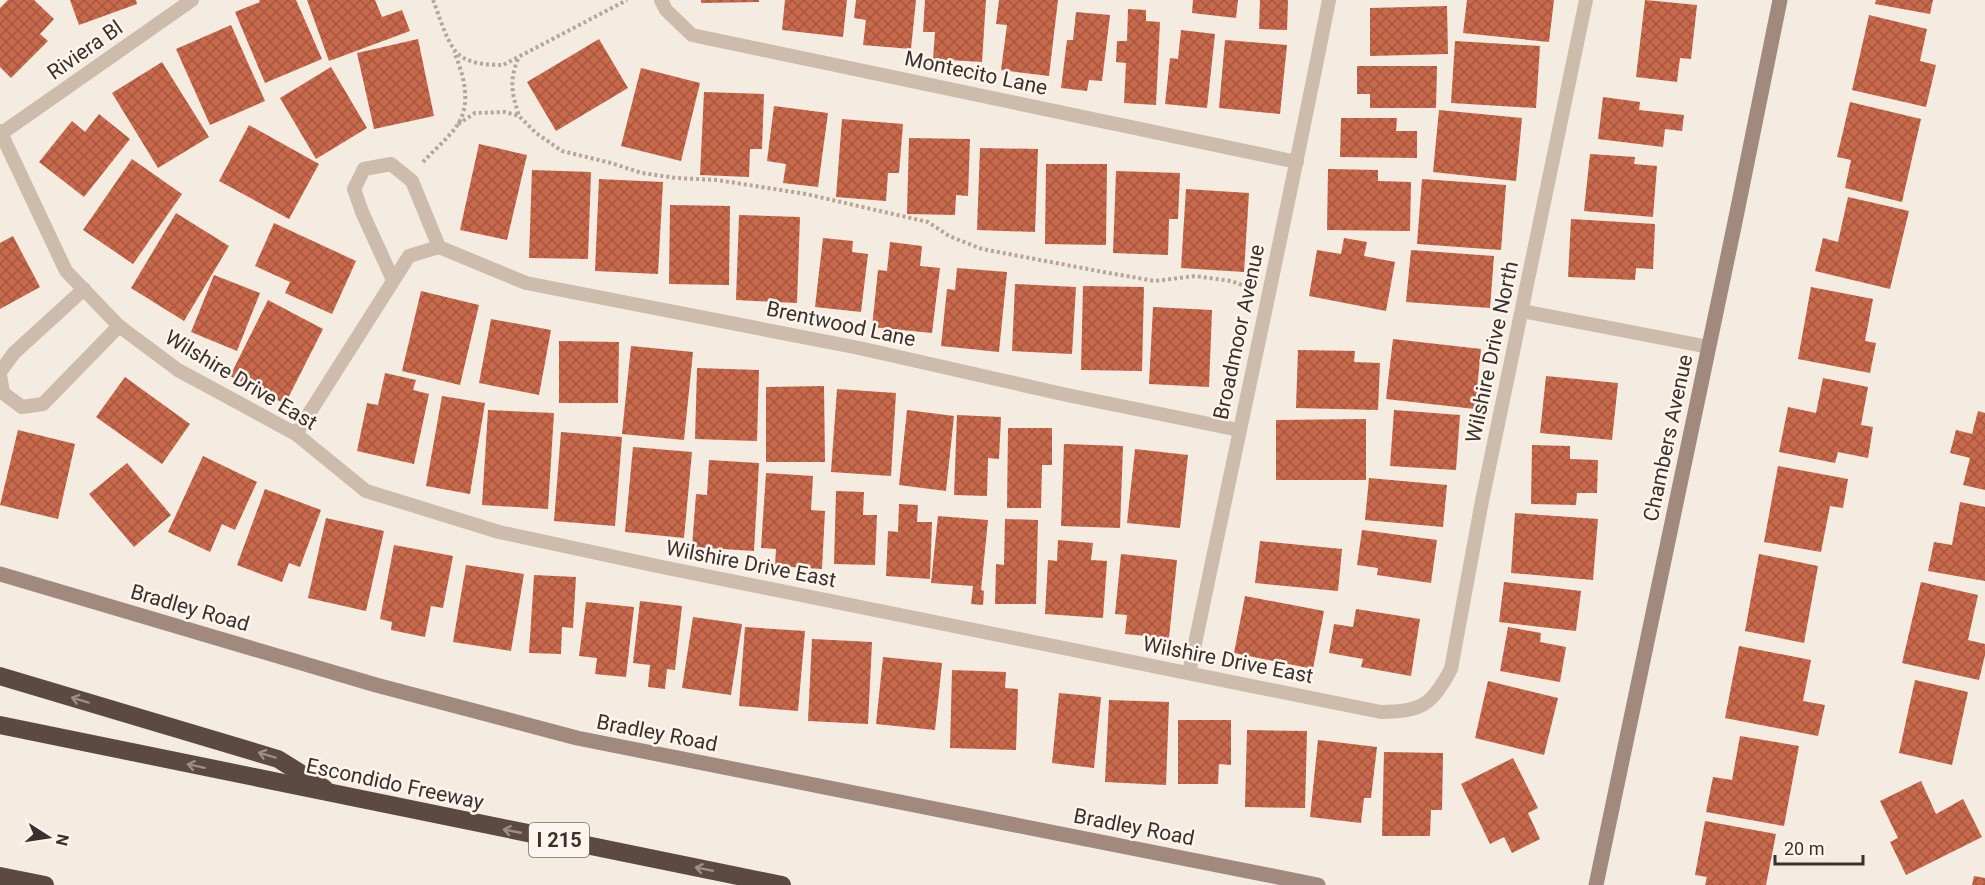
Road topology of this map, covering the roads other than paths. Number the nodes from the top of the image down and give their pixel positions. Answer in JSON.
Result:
{"nodes":[{"id":1,"x":192,"y":0,"type":"edge"},
{"id":2,"x":661,"y":0,"type":"edge"},
{"id":3,"x":1329,"y":0,"type":"edge"},
{"id":4,"x":1586,"y":0,"type":"edge"},
{"id":5,"x":1780,"y":0,"type":"edge"},
{"id":6,"x":1,"y":132,"type":"edge"},
{"id":7,"x":1297,"y":162,"type":"junction"},
{"id":8,"x":439,"y":247,"type":"junction"},
{"id":9,"x":393,"y":280,"type":"junction"},
{"id":10,"x":84,"y":290,"type":"junction"},
{"id":11,"x":1522,"y":311,"type":"junction"},
{"id":12,"x":119,"y":326,"type":"junction"},
{"id":13,"x":1709,"y":347,"type":"junction"},
{"id":14,"x":0,"y":373,"type":"edge"},
{"id":15,"x":1239,"y":430,"type":"junction"},
{"id":16,"x":296,"y":434,"type":"junction"},
{"id":17,"x":0,"y":574,"type":"edge"},
{"id":18,"x":1189,"y":673,"type":"junction"},
{"id":19,"x":0,"y":676,"type":"edge"},
{"id":20,"x":1424,"y":705,"type":"joint"},
{"id":21,"x":0,"y":726,"type":"edge"},
{"id":22,"x":336,"y":795,"type":"junction"},
{"id":23,"x":0,"y":876,"type":"edge"},
{"id":24,"x":45,"y":885,"type":"edge"},
{"id":25,"x":782,"y":885,"type":"edge"},
{"id":26,"x":1318,"y":885,"type":"edge"},
{"id":27,"x":1596,"y":885,"type":"edge"}],
"edges":[{"from":1,"to":6,"type":"lane","name":"Riviera Bl"},
{"from":2,"to":7,"type":"lane","name":"Montecito Lane"},
{"from":3,"to":7,"type":"lane","name":"Broadmoor Avenue"},
{"from":4,"to":11,"type":"lane","name":"Wilshire Drive North"},
{"from":5,"to":13,"type":"street","name":"Chambers Avenue"},
{"from":6,"to":10,"type":"lane","name":"Wilshire Drive East"},
{"from":7,"to":15,"type":"lane","name":"Broadmoor Avenue"},
{"from":8,"to":9,"type":"lane"},
{"from":8,"to":9,"type":"lane"},
{"from":8,"to":15,"type":"lane","name":"Brentwood Lane"},
{"from":9,"to":16,"type":"lane"},
{"from":10,"to":12,"type":"lane","name":"Wilshire Drive East"},
{"from":10,"to":14,"type":"lane"},
{"from":11,"to":13,"type":"lane"},
{"from":11,"to":20,"type":"lane","name":"Wilshire Drive North"},
{"from":12,"to":14,"type":"lane"},
{"from":12,"to":16,"type":"lane","name":"Wilshire Drive East"},
{"from":13,"to":27,"type":"street","name":"Chambers Avenue"},
{"from":15,"to":18,"type":"lane","name":"Broadmoor Avenue"},
{"from":16,"to":18,"type":"lane","name":"Wilshire Drive East"},
{"from":17,"to":26,"type":"street","name":"Bradley Road"},
{"from":18,"to":20,"type":"lane","name":"Wilshire Drive East"},
{"from":22,"to":19,"type":"highway","one_way":true},
{"from":22,"to":21,"type":"highway","name":"Escondido Freeway","number":"I 215","one_way":true},
{"from":25,"to":22,"type":"highway","name":"Escondido Freeway","number":"I 215","one_way":true},
{"from":23,"to":24,"type":"highway"}]}
